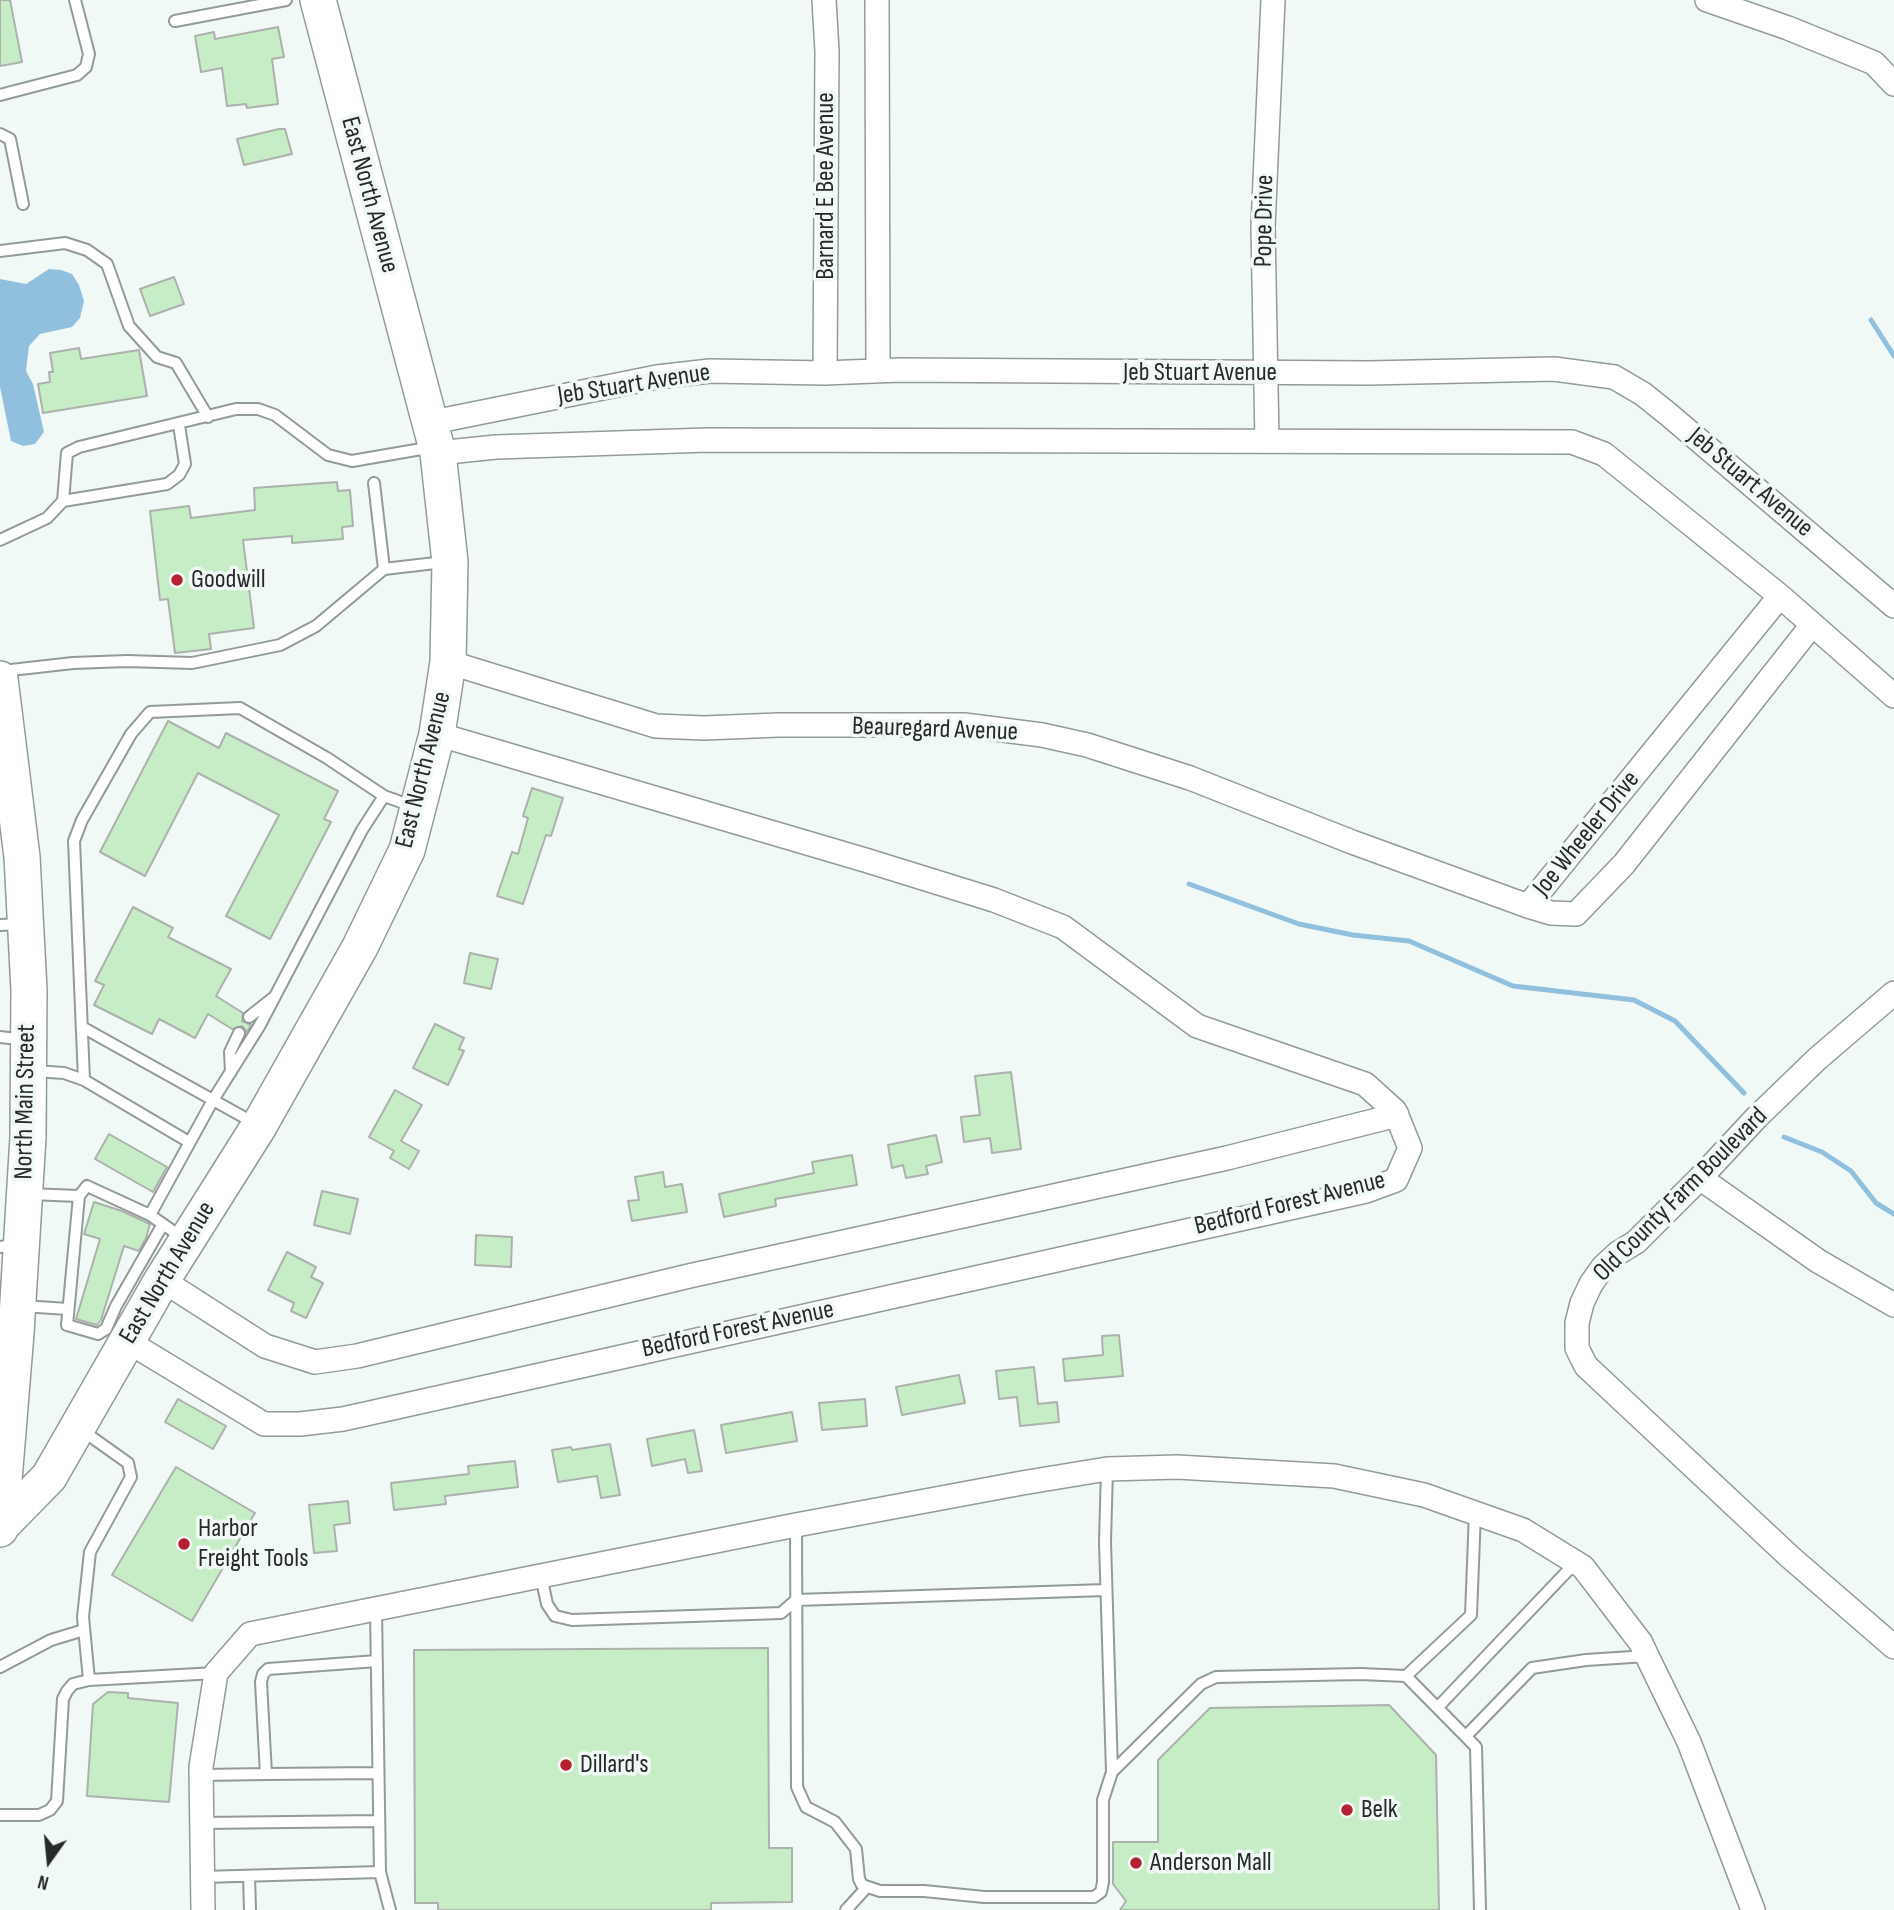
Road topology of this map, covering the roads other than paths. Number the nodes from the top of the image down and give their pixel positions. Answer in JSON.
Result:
{"nodes":[{"id":1,"x":75,"y":0,"type":"edge"},
{"id":2,"x":286,"y":0,"type":"edge"},
{"id":3,"x":318,"y":0,"type":"edge"},
{"id":4,"x":824,"y":0,"type":"edge"},
{"id":5,"x":877,"y":0,"type":"edge"},
{"id":6,"x":1273,"y":0,"type":"edge"},
{"id":7,"x":1707,"y":0,"type":"edge"},
{"id":8,"x":175,"y":22,"type":"dead end"},
{"id":9,"x":1894,"y":84,"type":"edge"},
{"id":10,"x":0,"y":95,"type":"edge"},
{"id":11,"x":0,"y":134,"type":"edge"},
{"id":12,"x":23,"y":204,"type":"dead end"},
{"id":13,"x":0,"y":251,"type":"edge"},
{"id":14,"x":878,"y":370,"type":"junction"},
{"id":15,"x":825,"y":373,"type":"junction"},
{"id":16,"x":1266,"y":373,"type":"junction"},
{"id":17,"x":208,"y":417,"type":"junction"},
{"id":18,"x":179,"y":425,"type":"junction"},
{"id":19,"x":434,"y":441,"type":"junction"},
{"id":20,"x":1267,"y":441,"type":"junction"},
{"id":21,"x":374,"y":483,"type":"dead end"},
{"id":22,"x":63,"y":501,"type":"junction"},
{"id":23,"x":0,"y":540,"type":"edge"},
{"id":24,"x":450,"y":562,"type":"junction"},
{"id":25,"x":384,"y":569,"type":"junction"},
{"id":26,"x":1780,"y":596,"type":"junction"},
{"id":27,"x":1894,"y":606,"type":"edge"},
{"id":28,"x":1812,"y":625,"type":"junction"},
{"id":29,"x":448,"y":662,"type":"junction"},
{"id":30,"x":0,"y":671,"type":"edge"},
{"id":31,"x":0,"y":678,"type":"edge"},
{"id":32,"x":1894,"y":696,"type":"edge"},
{"id":33,"x":437,"y":734,"type":"junction"},
{"id":34,"x":384,"y":796,"type":"junction"},
{"id":35,"x":418,"y":807,"type":"junction"},
{"id":36,"x":1528,"y":906,"type":"junction"},
{"id":37,"x":13,"y":925,"type":"edge"},
{"id":38,"x":1894,"y":993,"type":"edge"},
{"id":39,"x":275,"y":997,"type":"junction"},
{"id":40,"x":248,"y":1017,"type":"dead end"},
{"id":41,"x":82,"y":1027,"type":"junction"},
{"id":42,"x":239,"y":1033,"type":"dead end"},
{"id":43,"x":19,"y":1049,"type":"edge"},
{"id":44,"x":231,"y":1072,"type":"junction"},
{"id":45,"x":84,"y":1080,"type":"junction"},
{"id":46,"x":214,"y":1100,"type":"junction"},
{"id":47,"x":1397,"y":1115,"type":"junction"},
{"id":48,"x":259,"y":1126,"type":"junction"},
{"id":49,"x":189,"y":1142,"type":"junction"},
{"id":50,"x":1700,"y":1178,"type":"junction"},
{"id":51,"x":24,"y":1194,"type":"junction"},
{"id":52,"x":79,"y":1196,"type":"junction"},
{"id":53,"x":150,"y":1215,"type":"junction"},
{"id":54,"x":175,"y":1233,"type":"junction"},
{"id":55,"x":10,"y":1245,"type":"edge"},
{"id":56,"x":162,"y":1280,"type":"junction"},
{"id":57,"x":17,"y":1305,"type":"junction"},
{"id":58,"x":1894,"y":1305,"type":"edge"},
{"id":59,"x":68,"y":1309,"type":"junction"},
{"id":60,"x":123,"y":1331,"type":"junction"},
{"id":61,"x":78,"y":1427,"type":"junction"},
{"id":62,"x":1107,"y":1469,"type":"junction"},
{"id":63,"x":1475,"y":1513,"type":"junction"},
{"id":64,"x":796,"y":1525,"type":"junction"},
{"id":65,"x":0,"y":1528,"type":"edge"},
{"id":66,"x":1576,"y":1562,"type":"junction"},
{"id":67,"x":541,"y":1576,"type":"junction"},
{"id":68,"x":1106,"y":1590,"type":"junction"},
{"id":69,"x":796,"y":1600,"type":"junction"},
{"id":70,"x":376,"y":1609,"type":"junction"},
{"id":71,"x":84,"y":1630,"type":"junction"},
{"id":72,"x":1894,"y":1647,"type":"edge"},
{"id":73,"x":1647,"y":1656,"type":"junction"},
{"id":74,"x":377,"y":1661,"type":"junction"},
{"id":75,"x":0,"y":1667,"type":"edge"},
{"id":76,"x":216,"y":1674,"type":"junction"},
{"id":77,"x":1406,"y":1676,"type":"junction"},
{"id":78,"x":89,"y":1680,"type":"junction"},
{"id":79,"x":1438,"y":1707,"type":"junction"},
{"id":80,"x":1466,"y":1736,"type":"junction"},
{"id":81,"x":1112,"y":1772,"type":"junction"},
{"id":82,"x":378,"y":1773,"type":"junction"},
{"id":83,"x":265,"y":1774,"type":"junction"},
{"id":84,"x":202,"y":1775,"type":"junction"},
{"id":85,"x":0,"y":1815,"type":"edge"},
{"id":86,"x":379,"y":1821,"type":"junction"},
{"id":87,"x":202,"y":1823,"type":"junction"},
{"id":88,"x":380,"y":1872,"type":"junction"},
{"id":89,"x":249,"y":1876,"type":"junction"},
{"id":90,"x":202,"y":1877,"type":"junction"},
{"id":91,"x":867,"y":1887,"type":"junction"},
{"id":92,"x":203,"y":1910,"type":"edge"},
{"id":93,"x":250,"y":1910,"type":"edge"},
{"id":94,"x":390,"y":1910,"type":"edge"},
{"id":95,"x":846,"y":1910,"type":"edge"},
{"id":96,"x":1480,"y":1910,"type":"edge"},
{"id":97,"x":1753,"y":1910,"type":"edge"}],
"edges":[{"from":1,"to":10,"type":"lane"},
{"from":2,"to":8,"type":"lane"},
{"from":3,"to":19,"type":"main road","name":"East North Avenue"},
{"from":4,"to":15,"type":"street","name":"Barnard E Bee Avenue"},
{"from":5,"to":14,"type":"street","name":"Barnard E Bee Avenue"},
{"from":6,"to":16,"type":"street","name":"Pope Drive"},
{"from":7,"to":9,"type":"street"},
{"from":11,"to":12,"type":"lane"},
{"from":13,"to":17,"type":"lane"},
{"from":14,"to":15,"type":"street","name":"Jeb Stuart Avenue"},
{"from":14,"to":16,"type":"street","name":"Jeb Stuart Avenue"},
{"from":15,"to":19,"type":"street","name":"Jeb Stuart Avenue"},
{"from":16,"to":20,"type":"street","name":"Pope Drive"},
{"from":16,"to":27,"type":"street","name":"Jeb Stuart Avenue"},
{"from":17,"to":18,"type":"lane"},
{"from":17,"to":19,"type":"lane"},
{"from":18,"to":22,"type":"lane"},
{"from":18,"to":22,"type":"lane"},
{"from":19,"to":20,"type":"street","name":"Jeb Stuart Avenue"},
{"from":19,"to":24,"type":"main road","name":"East North Avenue"},
{"from":20,"to":26,"type":"street","name":"Jeb Stuart Avenue"},
{"from":21,"to":25,"type":"lane"},
{"from":22,"to":23,"type":"lane"},
{"from":24,"to":25,"type":"lane"},
{"from":24,"to":29,"type":"main road","name":"East North Avenue"},
{"from":25,"to":30,"type":"lane"},
{"from":26,"to":28,"type":"street","name":"Jeb Stuart Avenue"},
{"from":26,"to":36,"type":"street","name":"Joe Wheeler Drive"},
{"from":28,"to":32,"type":"street","name":"Jeb Stuart Avenue"},
{"from":28,"to":36,"type":"street","name":"Joe Wheeler Drive"},
{"from":29,"to":33,"type":"main road","name":"East North Avenue"},
{"from":29,"to":36,"type":"street","name":"Beauregard Avenue"},
{"from":31,"to":37,"type":"main road","name":"North Main Street"},
{"from":33,"to":35,"type":"main road","name":"East North Avenue"},
{"from":33,"to":47,"type":"street"},
{"from":34,"to":35,"type":"lane"},
{"from":34,"to":39,"type":"lane"},
{"from":34,"to":41,"type":"lane"},
{"from":35,"to":48,"type":"main road","name":"East North Avenue"},
{"from":37,"to":43,"type":"main road","name":"North Main Street"},
{"from":38,"to":50,"type":"street","name":"Old County Farm Boulevard"},
{"from":39,"to":40,"type":"lane"},
{"from":39,"to":44,"type":"lane"},
{"from":41,"to":45,"type":"lane"},
{"from":41,"to":46,"type":"lane"},
{"from":42,"to":44,"type":"lane"},
{"from":43,"to":45,"type":"lane"},
{"from":43,"to":51,"type":"main road","name":"North Main Street"},
{"from":44,"to":46,"type":"lane"},
{"from":45,"to":49,"type":"lane"},
{"from":46,"to":48,"type":"lane"},
{"from":46,"to":49,"type":"lane"},
{"from":47,"to":56,"type":"street"},
{"from":47,"to":60,"type":"street","name":"Bedford Forest Avenue"},
{"from":48,"to":54,"type":"main road","name":"East North Avenue"},
{"from":49,"to":53,"type":"lane"},
{"from":50,"to":58,"type":"street"},
{"from":50,"to":72,"type":"street","name":"Old County Farm Boulevard"},
{"from":51,"to":52,"type":"lane"},
{"from":51,"to":55,"type":"main road","name":"North Main Street"},
{"from":52,"to":53,"type":"lane"},
{"from":52,"to":59,"type":"lane"},
{"from":53,"to":54,"type":"lane"},
{"from":54,"to":56,"type":"main road","name":"East North Avenue"},
{"from":54,"to":60,"type":"lane"},
{"from":55,"to":57,"type":"main road","name":"North Main Street"},
{"from":56,"to":60,"type":"main road","name":"East North Avenue"},
{"from":57,"to":59,"type":"lane"},
{"from":57,"to":65,"type":"main road","name":"North Main Street"},
{"from":59,"to":60,"type":"lane"},
{"from":60,"to":61,"type":"main road","name":"East North Avenue"},
{"from":61,"to":65,"type":"main road","name":"East North Avenue"},
{"from":61,"to":71,"type":"lane"},
{"from":62,"to":63,"type":"street"},
{"from":62,"to":64,"type":"street"},
{"from":62,"to":68,"type":"lane"},
{"from":63,"to":66,"type":"street"},
{"from":63,"to":77,"type":"lane"},
{"from":64,"to":67,"type":"street"},
{"from":64,"to":69,"type":"lane"},
{"from":66,"to":73,"type":"street"},
{"from":66,"to":79,"type":"lane"},
{"from":67,"to":69,"type":"lane"},
{"from":67,"to":70,"type":"street"},
{"from":68,"to":69,"type":"lane"},
{"from":68,"to":81,"type":"lane"},
{"from":69,"to":91,"type":"lane"},
{"from":70,"to":74,"type":"lane"},
{"from":70,"to":76,"type":"street"},
{"from":71,"to":75,"type":"lane"},
{"from":71,"to":78,"type":"lane"},
{"from":73,"to":80,"type":"lane"},
{"from":73,"to":97,"type":"street"},
{"from":74,"to":82,"type":"lane"},
{"from":74,"to":83,"type":"lane"},
{"from":76,"to":78,"type":"lane"},
{"from":76,"to":84,"type":"street"},
{"from":77,"to":79,"type":"lane"},
{"from":77,"to":81,"type":"lane"},
{"from":78,"to":85,"type":"lane"},
{"from":79,"to":80,"type":"lane"},
{"from":80,"to":96,"type":"lane"},
{"from":81,"to":91,"type":"lane"},
{"from":82,"to":83,"type":"lane"},
{"from":82,"to":86,"type":"lane"},
{"from":83,"to":84,"type":"lane"},
{"from":84,"to":87,"type":"street"},
{"from":86,"to":87,"type":"lane"},
{"from":86,"to":88,"type":"lane"},
{"from":87,"to":90,"type":"street"},
{"from":88,"to":89,"type":"lane"},
{"from":88,"to":94,"type":"lane"},
{"from":89,"to":90,"type":"lane"},
{"from":89,"to":93,"type":"lane"},
{"from":90,"to":92,"type":"street"},
{"from":91,"to":95,"type":"lane"}]}
